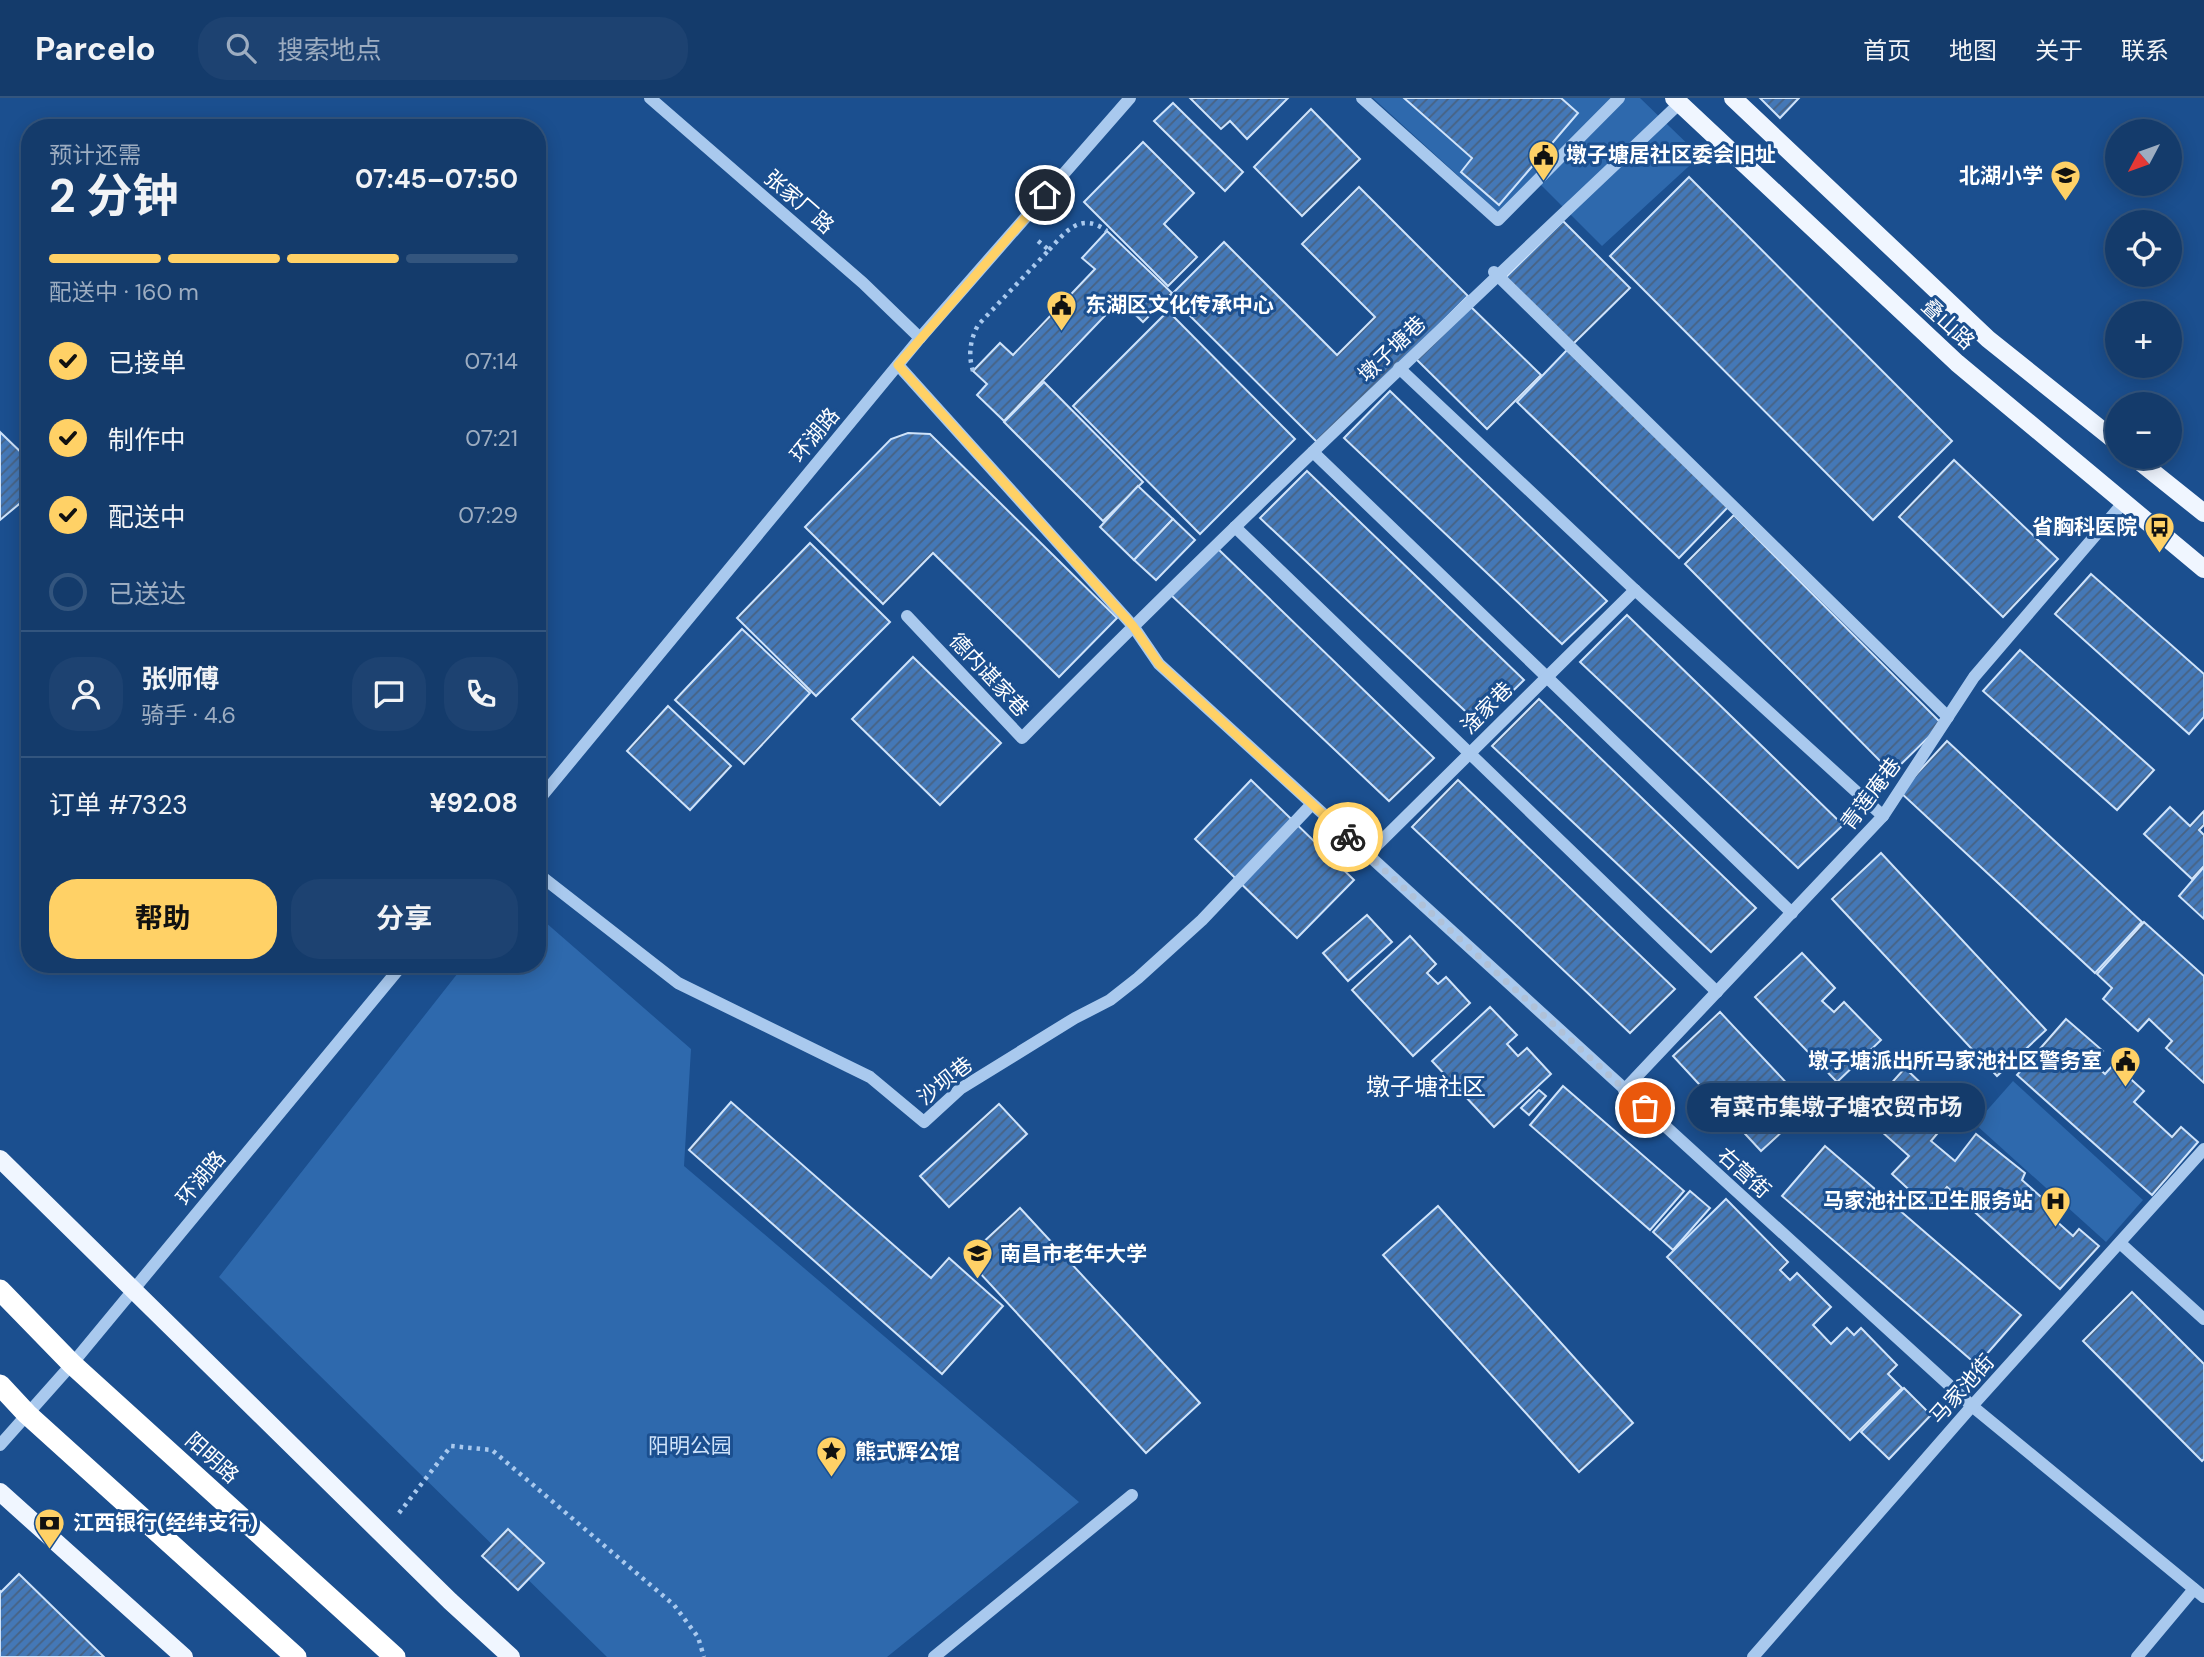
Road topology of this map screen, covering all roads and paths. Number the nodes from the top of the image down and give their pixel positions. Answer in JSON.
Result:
{"nodes":[{"id":1,"x":650,"y":98,"type":"edge"},
{"id":2,"x":1130,"y":98,"type":"edge"},
{"id":3,"x":1362,"y":98,"type":"edge"},
{"id":4,"x":1619,"y":98,"type":"edge"},
{"id":5,"x":1733,"y":98,"type":"edge"},
{"id":6,"x":1677,"y":101,"type":"edge"},
{"id":7,"x":1107,"y":231,"type":"dead end"},
{"id":8,"x":1035,"y":238,"type":"dead end"},
{"id":9,"x":1049,"y":250,"type":"junction"},
{"id":10,"x":1496,"y":274,"type":"junction"},
{"id":11,"x":920,"y":338,"type":"junction"},
{"id":12,"x":898,"y":365,"type":"junction"},
{"id":13,"x":1399,"y":368,"type":"junction"},
{"id":14,"x":973,"y":371,"type":"dead end"},
{"id":15,"x":2105,"y":433,"type":"edge"},
{"id":16,"x":1313,"y":452,"type":"junction"},
{"id":17,"x":2149,"y":469,"type":"edge"},
{"id":18,"x":2124,"y":502,"type":"junction"},
{"id":19,"x":2204,"y":513,"type":"edge"},
{"id":20,"x":1234,"y":527,"type":"junction"},
{"id":21,"x":2204,"y":569,"type":"edge"},
{"id":22,"x":1635,"y":590,"type":"junction"},
{"id":23,"x":907,"y":616,"type":"dead end"},
{"id":24,"x":1133,"y":626,"type":"junction"},
{"id":25,"x":1547,"y":676,"type":"junction"},
{"id":26,"x":1948,"y":717,"type":"junction"},
{"id":27,"x":1470,"y":753,"type":"junction"},
{"id":28,"x":546,"y":791,"type":"edge"},
{"id":29,"x":1312,"y":804,"type":"junction"},
{"id":30,"x":1883,"y":816,"type":"junction"},
{"id":31,"x":1367,"y":855,"type":"junction"},
{"id":32,"x":546,"y":880,"type":"edge"},
{"id":33,"x":1792,"y":913,"type":"junction"},
{"id":34,"x":396,"y":973,"type":"edge"},
{"id":35,"x":1717,"y":992,"type":"junction"},
{"id":36,"x":1624,"y":1090,"type":"junction"},
{"id":37,"x":2204,"y":1149,"type":"edge"},
{"id":38,"x":0,"y":1160,"type":"edge"},
{"id":39,"x":2120,"y":1242,"type":"junction"},
{"id":40,"x":134,"y":1289,"type":"junction"},
{"id":41,"x":0,"y":1290,"type":"edge"},
{"id":42,"x":2204,"y":1319,"type":"edge"},
{"id":43,"x":72,"y":1364,"type":"junction"},
{"id":44,"x":0,"y":1385,"type":"edge"},
{"id":45,"x":1972,"y":1406,"type":"junction"},
{"id":46,"x":27,"y":1414,"type":"junction"},
{"id":47,"x":0,"y":1445,"type":"edge"},
{"id":48,"x":0,"y":1492,"type":"edge"},
{"id":49,"x":1132,"y":1494,"type":"dead end"},
{"id":50,"x":383,"y":1534,"type":"junction"},
{"id":51,"x":2199,"y":1593,"type":"edge"},
{"id":52,"x":184,"y":1657,"type":"edge"},
{"id":53,"x":296,"y":1657,"type":"edge"},
{"id":54,"x":395,"y":1657,"type":"edge"},
{"id":55,"x":511,"y":1657,"type":"edge"},
{"id":56,"x":704,"y":1657,"type":"edge"},
{"id":57,"x":934,"y":1657,"type":"edge"},
{"id":58,"x":1753,"y":1657,"type":"edge"},
{"id":59,"x":2137,"y":1657,"type":"edge"}],
"edges":[{"from":1,"to":11,"type":"street","name":"张家厂路"},
{"from":2,"to":11,"type":"street","name":"环湖路"},
{"from":3,"to":4,"type":"street"},
{"from":5,"to":15,"type":"main road","name":"叠山路"},
{"from":6,"to":10,"type":"street","name":"墩子塘巷"},
{"from":6,"to":18,"type":"main road","name":"叠山路"},
{"from":7,"to":9,"type":"path"},
{"from":8,"to":9,"type":"path"},
{"from":9,"to":14,"type":"path"},
{"from":10,"to":13,"type":"street","name":"墩子塘巷"},
{"from":10,"to":26,"type":"street"},
{"from":11,"to":12,"type":"street","name":"环湖路"},
{"from":12,"to":24,"type":"street","name":"右营街"},
{"from":12,"to":28,"type":"street","name":"环湖路"},
{"from":13,"to":16,"type":"street","name":"墩子塘巷"},
{"from":13,"to":22,"type":"street"},
{"from":16,"to":20,"type":"street","name":"墩子塘巷"},
{"from":16,"to":25,"type":"street"},
{"from":17,"to":19,"type":"main road"},
{"from":18,"to":21,"type":"main road","name":"叠山路"},
{"from":18,"to":26,"type":"street","name":"青莲庵巷"},
{"from":20,"to":24,"type":"street","name":"墩子塘巷"},
{"from":20,"to":27,"type":"street"},
{"from":22,"to":25,"type":"street","name":"淦家巷"},
{"from":22,"to":30,"type":"street"},
{"from":23,"to":24,"type":"street","name":"德内谌家巷"},
{"from":24,"to":29,"type":"street","name":"右营街"},
{"from":25,"to":27,"type":"street","name":"淦家巷"},
{"from":25,"to":33,"type":"street"},
{"from":26,"to":30,"type":"street","name":"青莲庵巷"},
{"from":27,"to":31,"type":"street","name":"淦家巷"},
{"from":27,"to":35,"type":"street"},
{"from":29,"to":31,"type":"street","name":"右营街"},
{"from":29,"to":32,"type":"street","name":"沙坝巷"},
{"from":30,"to":33,"type":"street","name":"青莲庵巷"},
{"from":31,"to":36,"type":"street","name":"右营街"},
{"from":33,"to":35,"type":"street","name":"青莲庵巷"},
{"from":34,"to":40,"type":"street","name":"环湖路"},
{"from":35,"to":36,"type":"street","name":"青莲庵巷"},
{"from":36,"to":45,"type":"street","name":"右营街"},
{"from":37,"to":39,"type":"street","name":"马家池街"},
{"from":38,"to":40,"type":"main road"},
{"from":39,"to":42,"type":"street"},
{"from":39,"to":45,"type":"street","name":"马家池街"},
{"from":40,"to":43,"type":"street","name":"环湖路"},
{"from":40,"to":50,"type":"main road"},
{"from":41,"to":43,"type":"highway","name":"阳明路"},
{"from":43,"to":46,"type":"street","name":"环湖路"},
{"from":43,"to":54,"type":"highway","name":"阳明路"},
{"from":44,"to":46,"type":"highway"},
{"from":45,"to":51,"type":"street","name":"右营街"},
{"from":45,"to":58,"type":"street","name":"马家池街"},
{"from":46,"to":47,"type":"street","name":"环湖路"},
{"from":46,"to":53,"type":"highway"},
{"from":48,"to":52,"type":"main road"},
{"from":49,"to":57,"type":"street"},
{"from":50,"to":55,"type":"main road"},
{"from":50,"to":56,"type":"path"},
{"from":51,"to":59,"type":"street"}]}
